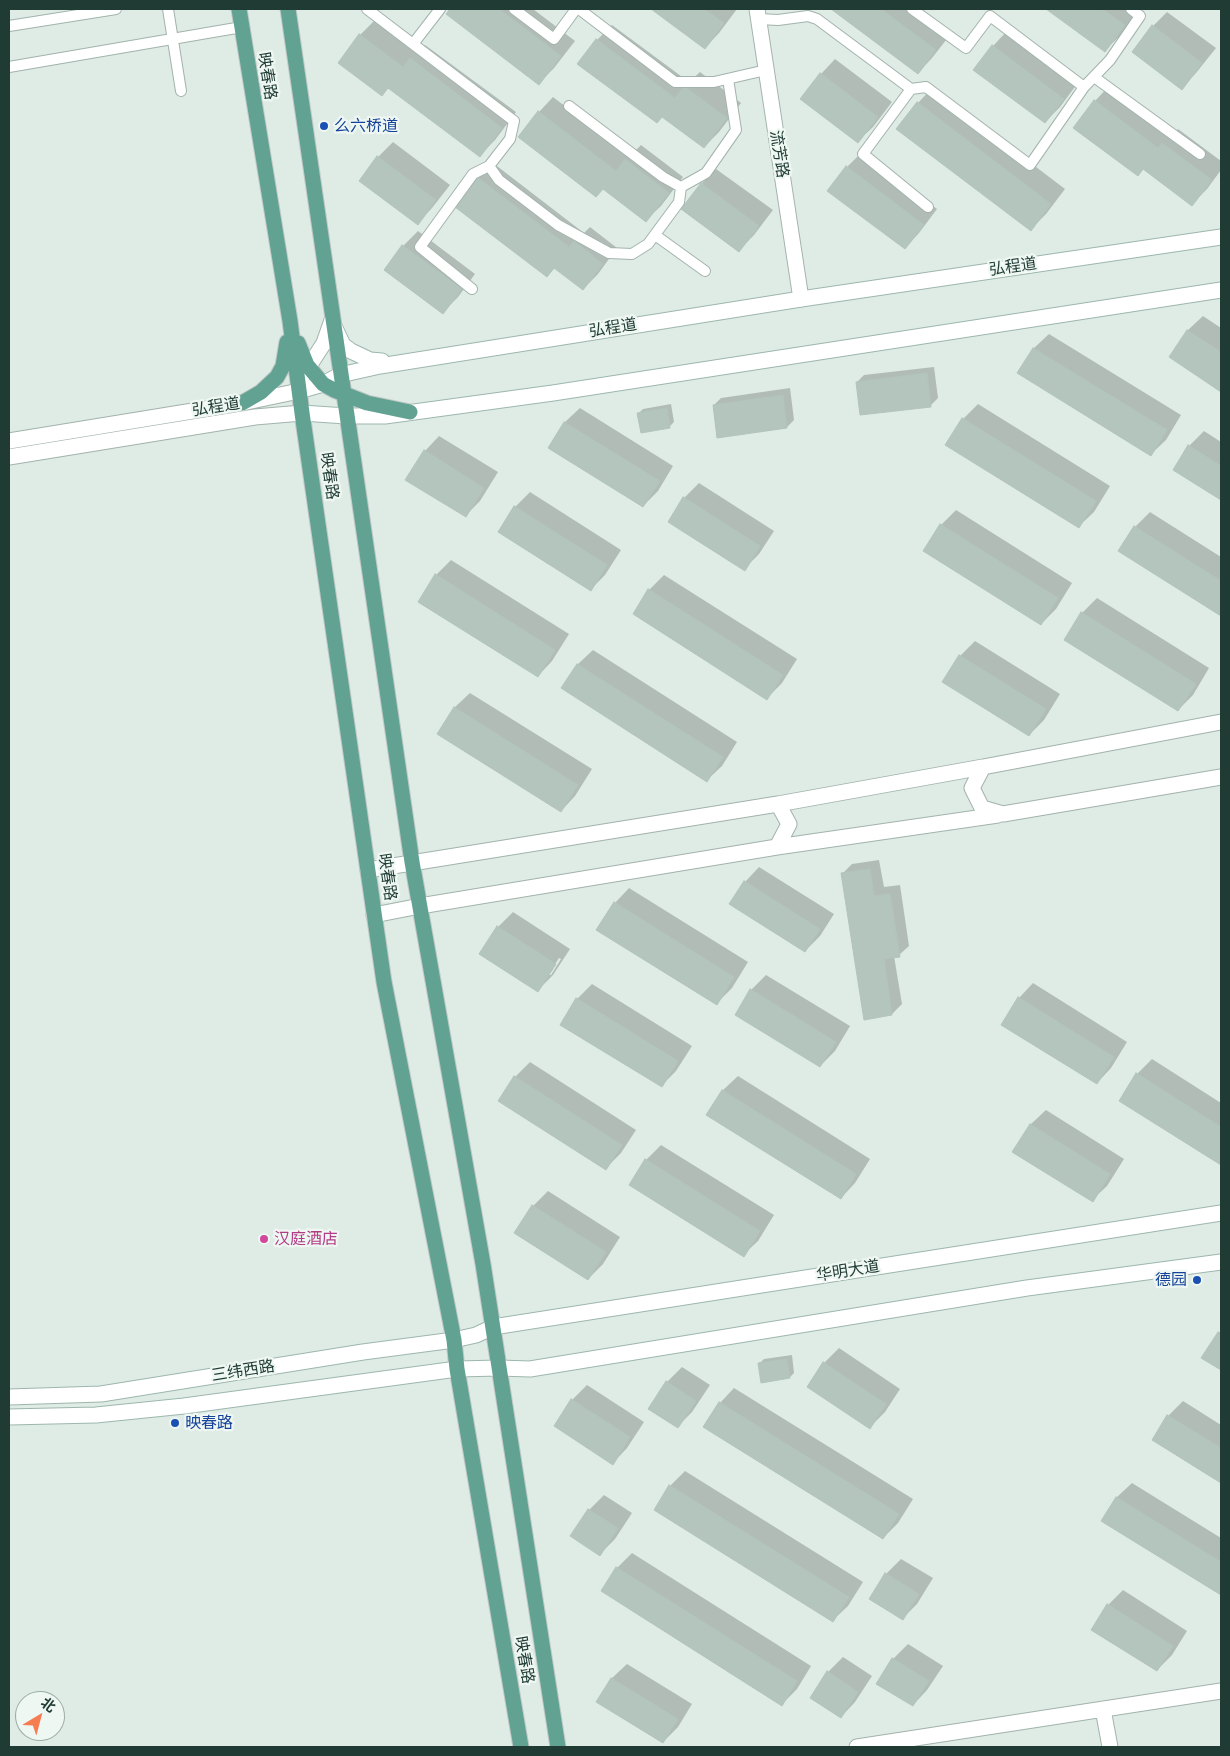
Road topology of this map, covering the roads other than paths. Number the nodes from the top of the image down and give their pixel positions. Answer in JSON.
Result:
{"nodes":[{"id":1,"x":116,"y":9,"type":"edge"},
{"id":2,"x":168,"y":9,"type":"edge"},
{"id":3,"x":239,"y":9,"type":"edge"},
{"id":4,"x":288,"y":9,"type":"edge"},
{"id":5,"x":367,"y":9,"type":"edge"},
{"id":6,"x":440,"y":9,"type":"edge"},
{"id":7,"x":514,"y":9,"type":"edge"},
{"id":8,"x":578,"y":9,"type":"edge"},
{"id":9,"x":912,"y":9,"type":"edge"},
{"id":10,"x":1132,"y":9,"type":"edge"},
{"id":11,"x":758,"y":14,"type":"edge"},
{"id":12,"x":9,"y":26,"type":"edge"},
{"id":13,"x":242,"y":27,"type":"junction"},
{"id":14,"x":172,"y":38,"type":"junction"},
{"id":15,"x":413,"y":44,"type":"junction"},
{"id":16,"x":9,"y":67,"type":"edge"},
{"id":17,"x":766,"y":70,"type":"junction"},
{"id":18,"x":1094,"y":77,"type":"junction"},
{"id":19,"x":728,"y":79,"type":"junction"},
{"id":20,"x":1084,"y":87,"type":"junction"},
{"id":21,"x":911,"y":88,"type":"junction"},
{"id":22,"x":181,"y":91,"type":"dead end"},
{"id":23,"x":569,"y":106,"type":"dead end"},
{"id":24,"x":1200,"y":154,"type":"dead end"},
{"id":25,"x":489,"y":166,"type":"junction"},
{"id":26,"x":681,"y":188,"type":"junction"},
{"id":27,"x":928,"y":206,"type":"dead end"},
{"id":28,"x":655,"y":234,"type":"junction"},
{"id":29,"x":1221,"y":237,"type":"edge"},
{"id":30,"x":705,"y":272,"type":"dead end"},
{"id":31,"x":472,"y":289,"type":"dead end"},
{"id":32,"x":1221,"y":290,"type":"edge"},
{"id":33,"x":801,"y":299,"type":"junction"},
{"id":34,"x":332,"y":320,"type":"junction"},
{"id":35,"x":290,"y":321,"type":"junction"},
{"id":36,"x":398,"y":363,"type":"junction"},
{"id":37,"x":309,"y":368,"type":"junction"},
{"id":38,"x":340,"y":375,"type":"junction"},
{"id":39,"x":323,"y":384,"type":"junction"},
{"id":40,"x":294,"y":389,"type":"junction"},
{"id":41,"x":343,"y":394,"type":"junction"},
{"id":42,"x":242,"y":403,"type":"junction"},
{"id":43,"x":410,"y":412,"type":"junction"},
{"id":44,"x":302,"y":413,"type":"junction"},
{"id":45,"x":346,"y":416,"type":"junction"},
{"id":46,"x":246,"y":419,"type":"junction"},
{"id":47,"x":9,"y":441,"type":"edge"},
{"id":48,"x":9,"y":457,"type":"edge"},
{"id":49,"x":1221,"y":722,"type":"edge"},
{"id":50,"x":983,"y":767,"type":"junction"},
{"id":51,"x":1221,"y":777,"type":"edge"},
{"id":52,"x":778,"y":804,"type":"junction"},
{"id":53,"x":1003,"y":814,"type":"junction"},
{"id":54,"x":777,"y":847,"type":"junction"},
{"id":55,"x":412,"y":862,"type":"junction"},
{"id":56,"x":368,"y":870,"type":"junction"},
{"id":57,"x":420,"y":906,"type":"junction"},
{"id":58,"x":374,"y":916,"type":"junction"},
{"id":59,"x":1221,"y":1213,"type":"edge"},
{"id":60,"x":1221,"y":1262,"type":"edge"},
{"id":61,"x":493,"y":1327,"type":"junction"},
{"id":62,"x":476,"y":1335,"type":"joint"},
{"id":63,"x":454,"y":1340,"type":"junction"},
{"id":64,"x":499,"y":1368,"type":"junction"},
{"id":65,"x":457,"y":1369,"type":"junction"},
{"id":66,"x":9,"y":1397,"type":"edge"},
{"id":67,"x":9,"y":1417,"type":"edge"},
{"id":68,"x":1221,"y":1691,"type":"edge"},
{"id":69,"x":1103,"y":1709,"type":"junction"},
{"id":70,"x":927,"y":1742,"type":"edge"},
{"id":71,"x":521,"y":1747,"type":"edge"},
{"id":72,"x":558,"y":1747,"type":"edge"},
{"id":73,"x":857,"y":1747,"type":"edge"},
{"id":74,"x":1110,"y":1747,"type":"edge"}],
"edges":[{"from":1,"to":12,"type":"lane"},
{"from":2,"to":14,"type":"lane"},
{"from":3,"to":13,"type":"main road","name":"映春路"},
{"from":4,"to":34,"type":"main road","name":"映春路"},
{"from":5,"to":15,"type":"lane"},
{"from":6,"to":15,"type":"lane"},
{"from":7,"to":8,"type":"lane"},
{"from":8,"to":19,"type":"lane"},
{"from":9,"to":20,"type":"lane"},
{"from":10,"to":18,"type":"lane"},
{"from":11,"to":17,"type":"main road","name":"流芳路"},
{"from":11,"to":21,"type":"lane"},
{"from":13,"to":14,"type":"lane"},
{"from":13,"to":35,"type":"main road","name":"映春路"},
{"from":14,"to":16,"type":"lane"},
{"from":14,"to":22,"type":"lane"},
{"from":15,"to":25,"type":"lane"},
{"from":17,"to":19,"type":"lane"},
{"from":17,"to":33,"type":"main road","name":"流芳路"},
{"from":18,"to":20,"type":"lane"},
{"from":18,"to":24,"type":"lane"},
{"from":19,"to":26,"type":"lane"},
{"from":20,"to":21,"type":"lane"},
{"from":21,"to":27,"type":"lane"},
{"from":23,"to":26,"type":"lane"},
{"from":25,"to":28,"type":"lane"},
{"from":25,"to":31,"type":"lane"},
{"from":26,"to":28,"type":"lane"},
{"from":28,"to":30,"type":"lane"},
{"from":29,"to":33,"type":"main road","name":"弘程道"},
{"from":32,"to":43,"type":"main road","name":"弘程道"},
{"from":33,"to":36,"type":"main road","name":"弘程道"},
{"from":34,"to":36,"type":"main road"},
{"from":34,"to":37,"type":"main road"},
{"from":34,"to":38,"type":"main road","name":"映春路"},
{"from":35,"to":37,"type":"main road"},
{"from":35,"to":40,"type":"main road","name":"映春路"},
{"from":35,"to":42,"type":"main road"},
{"from":36,"to":38,"type":"main road","name":"弘程道"},
{"from":37,"to":39,"type":"main road"},
{"from":37,"to":40,"type":"main road"},
{"from":38,"to":39,"type":"main road","name":"弘程道"},
{"from":38,"to":41,"type":"main road","name":"映春路"},
{"from":39,"to":40,"type":"main road","name":"弘程道"},
{"from":39,"to":41,"type":"main road"},
{"from":40,"to":42,"type":"main road","name":"弘程道"},
{"from":40,"to":44,"type":"main road","name":"映春路"},
{"from":40,"to":46,"type":"main road"},
{"from":41,"to":43,"type":"main road"},
{"from":41,"to":45,"type":"main road","name":"映春路"},
{"from":42,"to":47,"type":"main road","name":"弘程道"},
{"from":43,"to":45,"type":"main road","name":"弘程道"},
{"from":44,"to":45,"type":"main road","name":"弘程道"},
{"from":44,"to":46,"type":"main road","name":"弘程道"},
{"from":44,"to":56,"type":"main road","name":"映春路"},
{"from":45,"to":55,"type":"main road","name":"映春路"},
{"from":46,"to":48,"type":"main road","name":"弘程道"},
{"from":49,"to":50,"type":"main road"},
{"from":50,"to":52,"type":"main road"},
{"from":50,"to":53,"type":"main road"},
{"from":51,"to":53,"type":"main road"},
{"from":52,"to":54,"type":"main road"},
{"from":52,"to":55,"type":"main road"},
{"from":53,"to":54,"type":"main road"},
{"from":54,"to":57,"type":"main road"},
{"from":55,"to":56,"type":"main road"},
{"from":55,"to":57,"type":"main road","name":"映春路"},
{"from":56,"to":58,"type":"main road","name":"映春路"},
{"from":57,"to":58,"type":"main road"},
{"from":57,"to":61,"type":"main road","name":"映春路"},
{"from":58,"to":63,"type":"main road","name":"映春路"},
{"from":59,"to":61,"type":"main road","name":"华明大道"},
{"from":60,"to":64,"type":"main road"},
{"from":61,"to":62,"type":"main road","name":"华明大道"},
{"from":61,"to":64,"type":"main road","name":"映春路"},
{"from":62,"to":63,"type":"main road","name":"三纬西路"},
{"from":63,"to":65,"type":"main road","name":"映春路"},
{"from":63,"to":66,"type":"main road","name":"三纬西路"},
{"from":64,"to":65,"type":"main road","name":"三纬西路"},
{"from":64,"to":72,"type":"main road","name":"映春路"},
{"from":65,"to":67,"type":"main road","name":"三纬西路"},
{"from":65,"to":71,"type":"main road","name":"映春路"},
{"from":68,"to":69,"type":"main road"},
{"from":69,"to":70,"type":"main road"},
{"from":69,"to":74,"type":"main road"},
{"from":70,"to":73,"type":"main road"}]}
